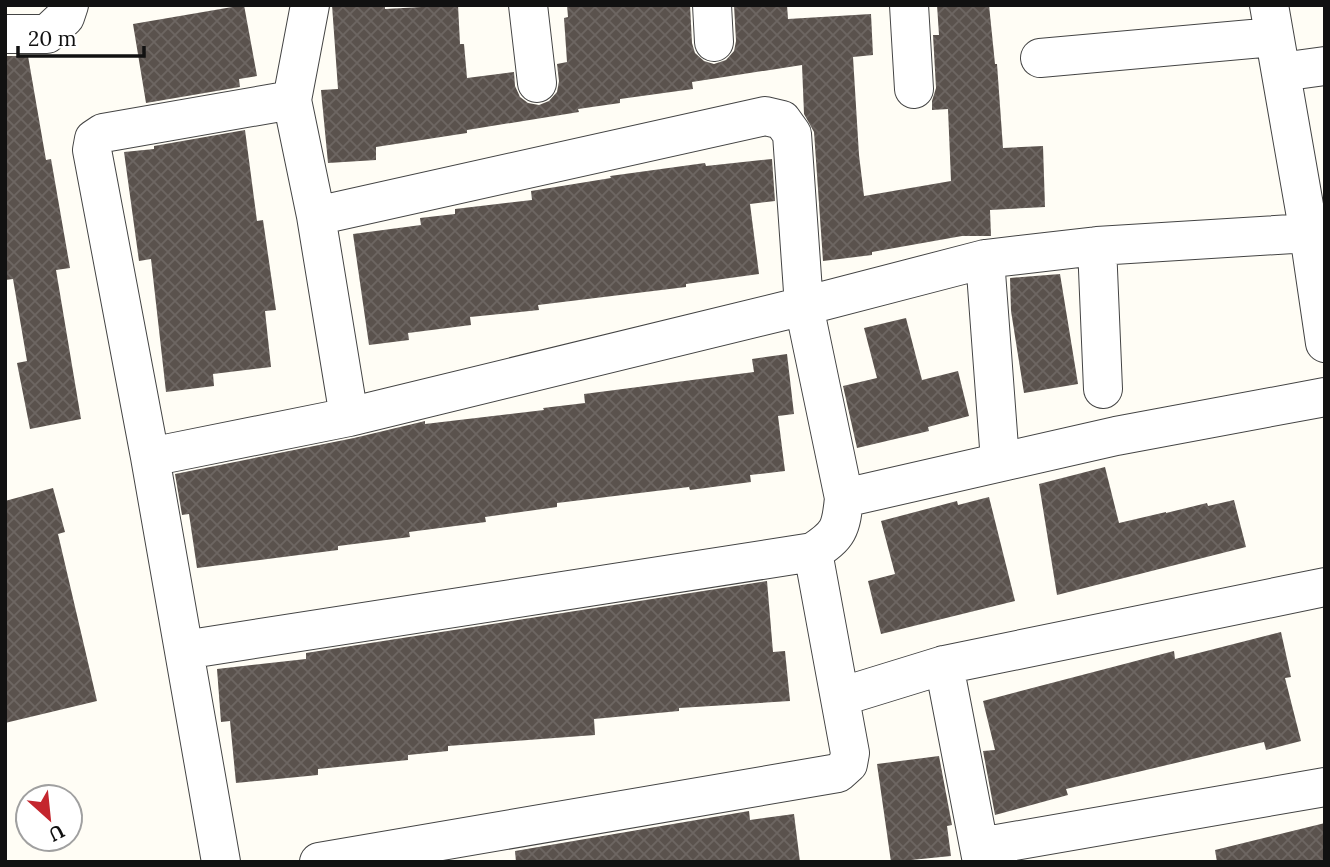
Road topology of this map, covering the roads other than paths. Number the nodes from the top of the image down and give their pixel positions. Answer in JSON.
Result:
{"nodes":[{"id":1,"x":69,"y":5,"type":"edge"},
{"id":2,"x":310,"y":5,"type":"edge"},
{"id":3,"x":528,"y":5,"type":"edge"},
{"id":4,"x":909,"y":5,"type":"edge"},
{"id":5,"x":5,"y":34,"type":"edge"},
{"id":6,"x":1274,"y":38,"type":"edge"},
{"id":7,"x":1040,"y":58,"type":"dead end"},
{"id":8,"x":1325,"y":66,"type":"edge"},
{"id":9,"x":537,"y":83,"type":"dead end"},
{"id":10,"x":914,"y":89,"type":"dead end"},
{"id":11,"x":292,"y":100,"type":"junction"},
{"id":12,"x":316,"y":216,"type":"junction"},
{"id":13,"x":1317,"y":233,"type":"edge"},
{"id":14,"x":1097,"y":246,"type":"junction"},
{"id":15,"x":985,"y":259,"type":"junction"},
{"id":16,"x":804,"y":306,"type":"junction"},
{"id":17,"x":1325,"y":344,"type":"edge"},
{"id":18,"x":1103,"y":389,"type":"dead end"},
{"id":19,"x":1325,"y":397,"type":"edge"},
{"id":20,"x":349,"y":417,"type":"junction"},
{"id":21,"x":150,"y":457,"type":"junction"},
{"id":22,"x":1000,"y":461,"type":"junction"},
{"id":23,"x":844,"y":498,"type":"junction"},
{"id":24,"x":813,"y":552,"type":"junction"},
{"id":25,"x":1325,"y":587,"type":"edge"},
{"id":26,"x":184,"y":650,"type":"junction"},
{"id":27,"x":944,"y":665,"type":"junction"},
{"id":28,"x":840,"y":697,"type":"junction"},
{"id":29,"x":1325,"y":787,"type":"edge"},
{"id":30,"x":981,"y":854,"type":"edge"},
{"id":31,"x":221,"y":862,"type":"edge"},
{"id":32,"x":319,"y":862,"type":"edge"}],
"edges":[{"from":1,"to":5,"type":"street"},
{"from":2,"to":11,"type":"street"},
{"from":3,"to":9,"type":"street"},
{"from":4,"to":10,"type":"street"},
{"from":6,"to":7,"type":"street"},
{"from":6,"to":8,"type":"street"},
{"from":6,"to":13,"type":"street"},
{"from":11,"to":12,"type":"street"},
{"from":11,"to":21,"type":"street"},
{"from":12,"to":16,"type":"street"},
{"from":12,"to":20,"type":"street"},
{"from":13,"to":14,"type":"street"},
{"from":13,"to":17,"type":"street"},
{"from":14,"to":15,"type":"street"},
{"from":14,"to":18,"type":"street"},
{"from":15,"to":16,"type":"street"},
{"from":15,"to":22,"type":"street"},
{"from":16,"to":20,"type":"street"},
{"from":16,"to":23,"type":"street"},
{"from":19,"to":22,"type":"street"},
{"from":20,"to":21,"type":"street"},
{"from":21,"to":26,"type":"street"},
{"from":22,"to":23,"type":"street"},
{"from":23,"to":24,"type":"street"},
{"from":24,"to":26,"type":"street"},
{"from":24,"to":28,"type":"street"},
{"from":25,"to":27,"type":"street"},
{"from":26,"to":31,"type":"street"},
{"from":27,"to":28,"type":"street"},
{"from":27,"to":30,"type":"street"},
{"from":28,"to":32,"type":"street"},
{"from":29,"to":30,"type":"street"}]}
